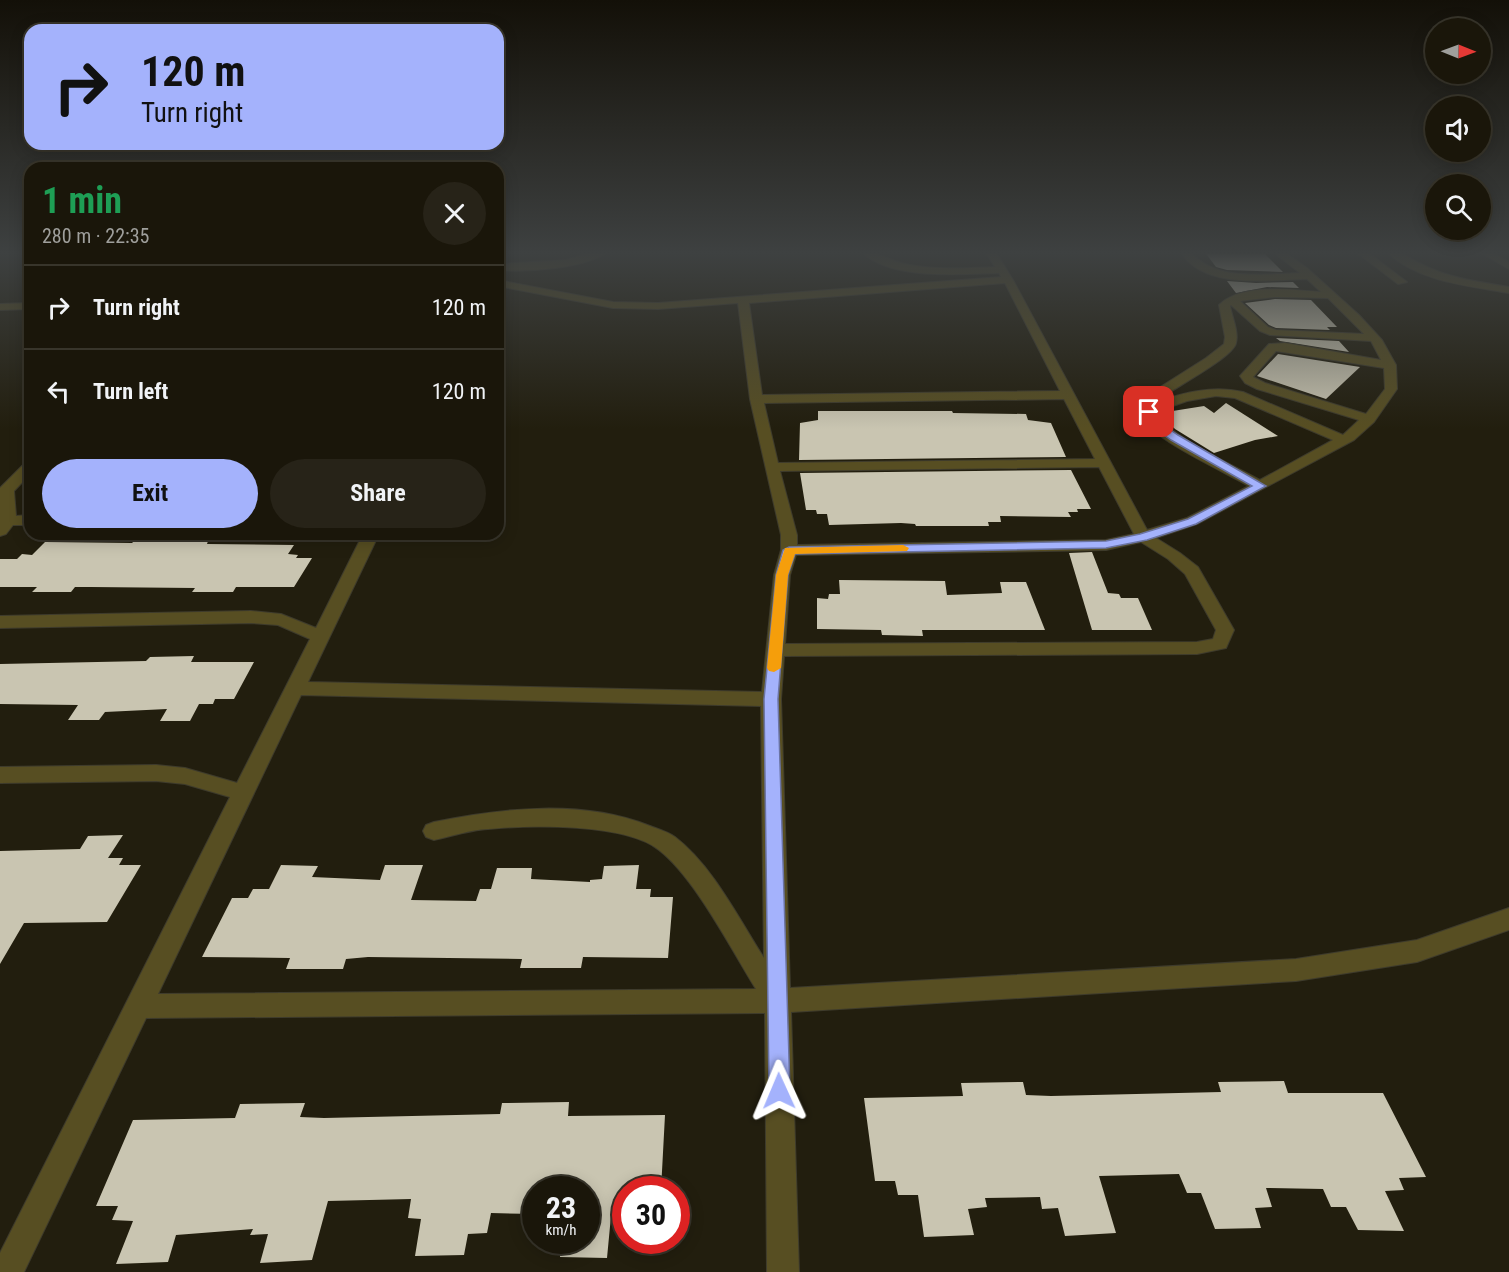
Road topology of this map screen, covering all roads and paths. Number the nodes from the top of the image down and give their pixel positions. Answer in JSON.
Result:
{"nodes":[{"id":1,"x":744,"y":310,"type":"edge"},
{"id":2,"x":1024,"y":310,"type":"edge"},
{"id":3,"x":1225,"y":310,"type":"edge"},
{"id":4,"x":1243,"y":310,"type":"edge"},
{"id":5,"x":1347,"y":310,"type":"edge"},
{"id":6,"x":24,"y":314,"type":"edge"},
{"id":7,"x":0,"y":315,"type":"edge"},
{"id":8,"x":1375,"y":338,"type":"junction"},
{"id":9,"x":1390,"y":365,"type":"junction"},
{"id":10,"x":1068,"y":395,"type":"junction"},
{"id":11,"x":756,"y":399,"type":"junction"},
{"id":12,"x":1149,"y":408,"type":"junction"},
{"id":13,"x":1369,"y":419,"type":"junction"},
{"id":14,"x":1344,"y":440,"type":"junction"},
{"id":15,"x":1104,"y":463,"type":"junction"},
{"id":16,"x":773,"y":466,"type":"junction"},
{"id":17,"x":24,"y":472,"type":"edge"},
{"id":18,"x":1260,"y":486,"type":"junction"},
{"id":19,"x":3,"y":493,"type":"edge"},
{"id":20,"x":24,"y":521,"type":"edge"},
{"id":21,"x":4,"y":526,"type":"edge"},
{"id":22,"x":1143,"y":537,"type":"junction"},
{"id":23,"x":368,"y":540,"type":"edge"},
{"id":24,"x":789,"y":550,"type":"junction"},
{"id":25,"x":0,"y":622,"type":"edge"},
{"id":26,"x":320,"y":638,"type":"junction"},
{"id":27,"x":776,"y":650,"type":"junction"},
{"id":28,"x":295,"y":688,"type":"junction"},
{"id":29,"x":771,"y":699,"type":"junction"},
{"id":30,"x":0,"y":775,"type":"edge"},
{"id":31,"x":243,"y":793,"type":"junction"},
{"id":32,"x":434,"y":831,"type":"dead end"},
{"id":33,"x":1509,"y":919,"type":"edge"},
{"id":34,"x":777,"y":1000,"type":"junction"},
{"id":35,"x":138,"y":1006,"type":"junction"},
{"id":36,"x":7,"y":1272,"type":"edge"},
{"id":37,"x":783,"y":1272,"type":"edge"}],
"edges":[{"from":1,"to":11,"type":"street"},
{"from":2,"to":10,"type":"street"},
{"from":3,"to":12,"type":"street"},
{"from":4,"to":8,"type":"street"},
{"from":5,"to":8,"type":"street"},
{"from":6,"to":7,"type":"street"},
{"from":8,"to":9,"type":"street"},
{"from":9,"to":13,"type":"street"},
{"from":9,"to":13,"type":"street"},
{"from":10,"to":11,"type":"street"},
{"from":10,"to":15,"type":"street"},
{"from":11,"to":16,"type":"street"},
{"from":12,"to":14,"type":"street"},
{"from":12,"to":18,"type":"street"},
{"from":13,"to":14,"type":"street"},
{"from":14,"to":18,"type":"street"},
{"from":15,"to":16,"type":"street"},
{"from":15,"to":22,"type":"street"},
{"from":16,"to":24,"type":"street"},
{"from":17,"to":19,"type":"street"},
{"from":18,"to":22,"type":"street"},
{"from":19,"to":21,"type":"street"},
{"from":20,"to":21,"type":"street"},
{"from":22,"to":24,"type":"street"},
{"from":22,"to":27,"type":"street"},
{"from":23,"to":26,"type":"street"},
{"from":24,"to":27,"type":"street"},
{"from":25,"to":26,"type":"street"},
{"from":26,"to":28,"type":"street"},
{"from":27,"to":29,"type":"street"},
{"from":28,"to":29,"type":"street"},
{"from":28,"to":31,"type":"street"},
{"from":29,"to":34,"type":"street"},
{"from":30,"to":31,"type":"street"},
{"from":31,"to":35,"type":"street"},
{"from":32,"to":34,"type":"street"},
{"from":33,"to":34,"type":"street"},
{"from":34,"to":35,"type":"street"},
{"from":34,"to":37,"type":"street"},
{"from":35,"to":36,"type":"street"}]}
